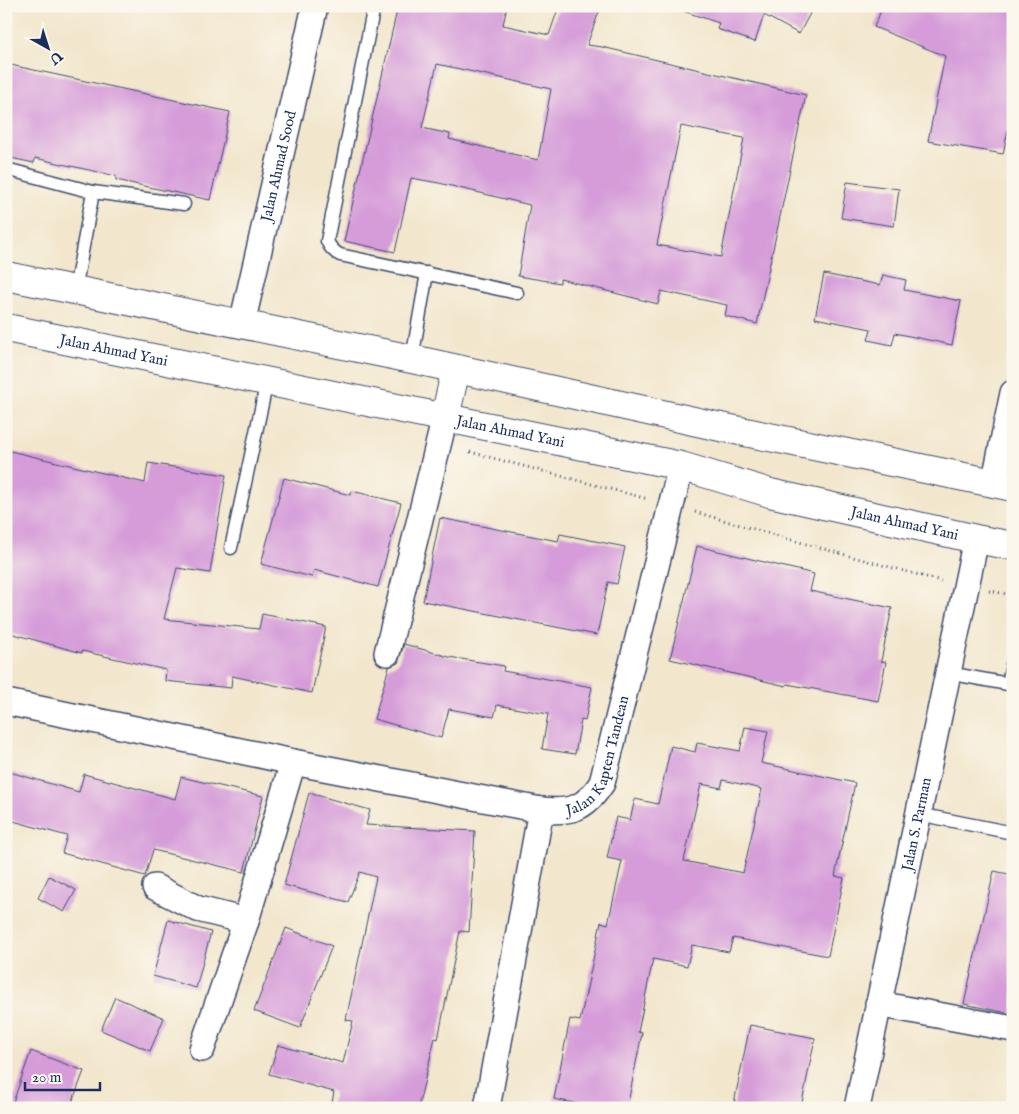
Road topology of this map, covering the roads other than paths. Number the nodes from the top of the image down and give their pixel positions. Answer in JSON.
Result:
{"nodes":[{"id":1,"x":315,"y":6,"type":"edge"},
{"id":2,"x":373,"y":11,"type":"dead end"},
{"id":3,"x":6,"y":169,"type":"edge"},
{"id":4,"x":93,"y":192,"type":"junction"},
{"id":5,"x":184,"y":204,"type":"dead end"},
{"id":6,"x":427,"y":272,"type":"junction"},
{"id":7,"x":6,"y":276,"type":"edge"},
{"id":8,"x":75,"y":290,"type":"junction"},
{"id":9,"x":517,"y":293,"type":"dead end"},
{"id":10,"x":242,"y":324,"type":"junction"},
{"id":11,"x":8,"y":334,"type":"edge"},
{"id":12,"x":412,"y":359,"type":"junction"},
{"id":13,"x":456,"y":369,"type":"junction"},
{"id":14,"x":267,"y":381,"type":"junction"},
{"id":15,"x":1013,"y":393,"type":"edge"},
{"id":16,"x":445,"y":417,"type":"junction"},
{"id":17,"x":681,"y":466,"type":"junction"},
{"id":18,"x":1003,"y":486,"type":"edge"},
{"id":19,"x":976,"y":539,"type":"junction"},
{"id":20,"x":1013,"y":546,"type":"edge"},
{"id":21,"x":231,"y":548,"type":"dead end"},
{"id":22,"x":387,"y":653,"type":"dead end"},
{"id":23,"x":1013,"y":660,"type":"edge"},
{"id":24,"x":948,"y":673,"type":"junction"},
{"id":25,"x":6,"y":702,"type":"edge"},
{"id":26,"x":293,"y":762,"type":"junction"},
{"id":27,"x":541,"y":810,"type":"junction"},
{"id":28,"x":918,"y":814,"type":"junction"},
{"id":29,"x":1013,"y":833,"type":"edge"},
{"id":30,"x":155,"y":887,"type":"dead end"},
{"id":31,"x":246,"y":921,"type":"junction"},
{"id":32,"x":878,"y":1004,"type":"junction"},
{"id":33,"x":1013,"y":1029,"type":"edge"},
{"id":34,"x":202,"y":1049,"type":"dead end"},
{"id":35,"x":487,"y":1108,"type":"edge"},
{"id":36,"x":857,"y":1108,"type":"edge"}],
"edges":[{"from":1,"to":10,"type":"street","name":"Jalan Ahmad Sood"},
{"from":2,"to":6,"type":"lane"},
{"from":3,"to":4,"type":"lane"},
{"from":4,"to":5,"type":"lane"},
{"from":4,"to":8,"type":"lane"},
{"from":6,"to":9,"type":"lane"},
{"from":6,"to":12,"type":"lane"},
{"from":7,"to":8,"type":"main road"},
{"from":8,"to":10,"type":"main road"},
{"from":10,"to":12,"type":"main road"},
{"from":11,"to":14,"type":"main road","name":"Jalan Ahmad Yani"},
{"from":12,"to":13,"type":"main road"},
{"from":13,"to":16,"type":"main road"},
{"from":13,"to":18,"type":"main road"},
{"from":14,"to":16,"type":"main road","name":"Jalan Ahmad Yani"},
{"from":14,"to":21,"type":"lane"},
{"from":15,"to":18,"type":"street"},
{"from":16,"to":17,"type":"main road","name":"Jalan Ahmad Yani"},
{"from":16,"to":22,"type":"street"},
{"from":17,"to":19,"type":"main road","name":"Jalan Ahmad Yani"},
{"from":17,"to":27,"type":"street","name":"Jalan Kapten Tandean"},
{"from":19,"to":20,"type":"main road","name":"Jalan Ahmad Yani"},
{"from":19,"to":24,"type":"street","name":"Jalan S. Parman"},
{"from":23,"to":24,"type":"lane"},
{"from":24,"to":28,"type":"street","name":"Jalan S. Parman"},
{"from":25,"to":26,"type":"street"},
{"from":26,"to":27,"type":"street"},
{"from":26,"to":31,"type":"street"},
{"from":27,"to":35,"type":"street","name":"Jalan Kapten Tandean"},
{"from":28,"to":29,"type":"lane"},
{"from":28,"to":32,"type":"street","name":"Jalan S. Parman"},
{"from":30,"to":31,"type":"street"},
{"from":31,"to":34,"type":"street"},
{"from":32,"to":33,"type":"street"},
{"from":32,"to":36,"type":"street","name":"Jalan S. Parman"}]}
